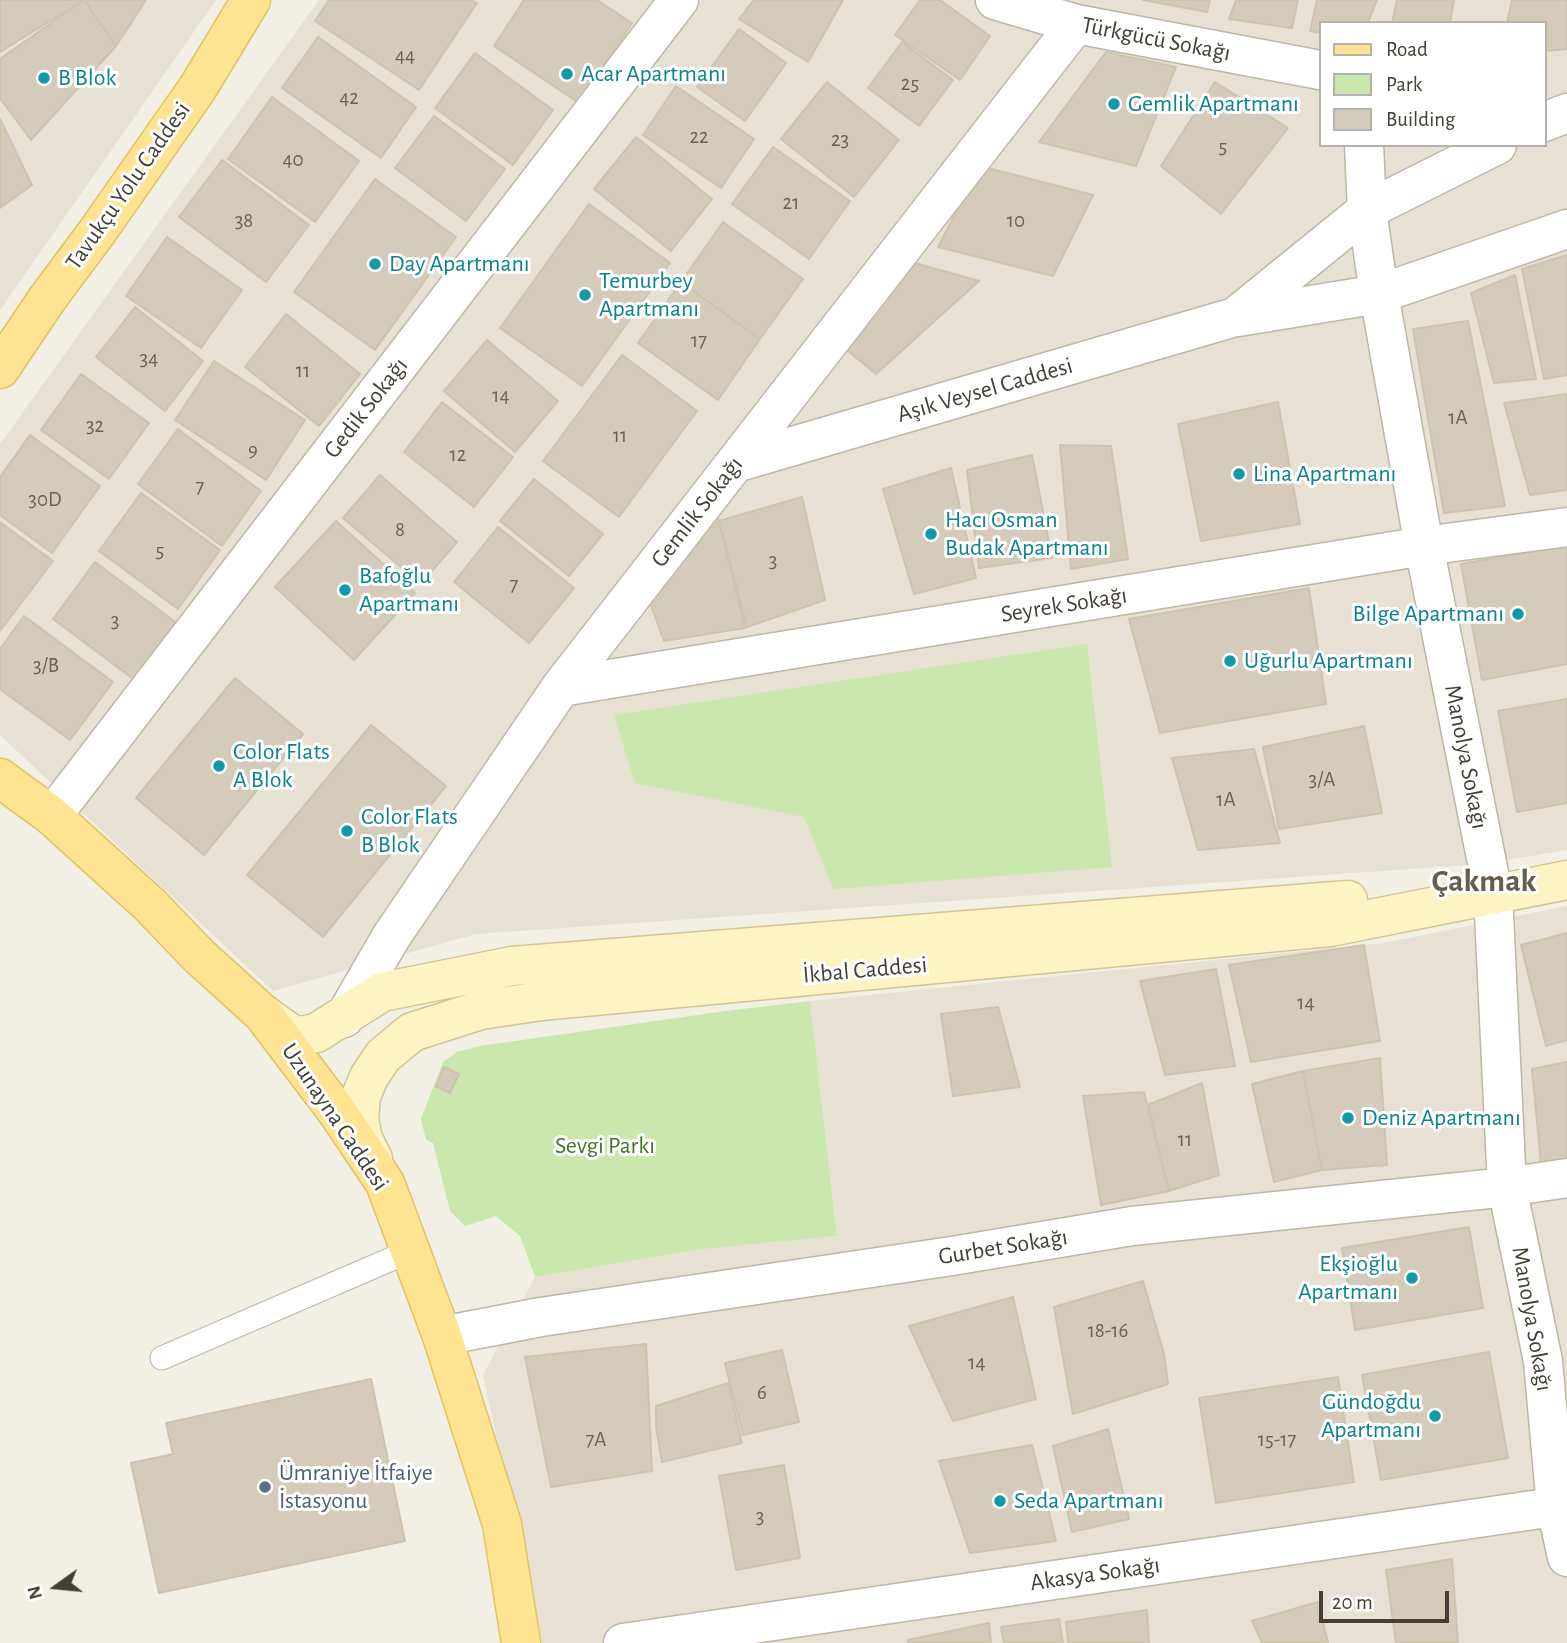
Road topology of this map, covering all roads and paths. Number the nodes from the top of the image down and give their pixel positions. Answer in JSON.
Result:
{"nodes":[{"id":1,"x":251,"y":0,"type":"edge"},
{"id":2,"x":679,"y":0,"type":"edge"},
{"id":3,"x":995,"y":0,"type":"edge"},
{"id":4,"x":1076,"y":24,"type":"junction"},
{"id":5,"x":1318,"y":70,"type":"edge"},
{"id":6,"x":1364,"y":147,"type":"edge"},
{"id":7,"x":1493,"y":147,"type":"edge"},
{"id":8,"x":1367,"y":210,"type":"junction"},
{"id":9,"x":1567,"y":229,"type":"edge"},
{"id":10,"x":1379,"y":294,"type":"junction"},
{"id":11,"x":1236,"y":317,"type":"junction"},
{"id":12,"x":0,"y":369,"type":"edge"},
{"id":13,"x":735,"y":463,"type":"junction"},
{"id":14,"x":1567,"y":527,"type":"edge"},
{"id":15,"x":1424,"y":546,"type":"junction"},
{"id":16,"x":561,"y":687,"type":"junction"},
{"id":17,"x":0,"y":778,"type":"edge"},
{"id":18,"x":52,"y":816,"type":"junction"},
{"id":19,"x":1567,"y":880,"type":"edge"},
{"id":20,"x":1493,"y":893,"type":"junction"},
{"id":21,"x":263,"y":1014,"type":"junction"},
{"id":22,"x":344,"y":1018,"type":"junction"},
{"id":23,"x":369,"y":1077,"type":"junction"},
{"id":24,"x":1567,"y":1178,"type":"edge"},
{"id":25,"x":385,"y":1183,"type":"junction"},
{"id":26,"x":1507,"y":1187,"type":"junction"},
{"id":27,"x":410,"y":1251,"type":"junction"},
{"id":28,"x":442,"y":1336,"type":"junction"},
{"id":29,"x":162,"y":1359,"type":"dead end"},
{"id":30,"x":1561,"y":1506,"type":"edge"},
{"id":31,"x":1567,"y":1557,"type":"edge"},
{"id":32,"x":521,"y":1643,"type":"edge"},
{"id":33,"x":623,"y":1643,"type":"edge"}],
"edges":[{"from":1,"to":12,"type":"main road","name":"Tavukçu Yolu Caddesi"},
{"from":2,"to":18,"type":"street","name":"Gedik Sokağı"},
{"from":3,"to":4,"type":"street","name":"Türkgücü Sokağı"},
{"from":4,"to":5,"type":"street","name":"Türkgücü Sokağı"},
{"from":4,"to":13,"type":"street","name":"Gemlik Sokağı"},
{"from":6,"to":8,"type":"street"},
{"from":7,"to":8,"type":"street","name":"Aşık Veysel Caddesi"},
{"from":8,"to":10,"type":"street","name":"Manolya Sokağı"},
{"from":8,"to":11,"type":"street","name":"Aşık Veysel Caddesi"},
{"from":9,"to":10,"type":"street","name":"Aşık Veysel Caddesi"},
{"from":10,"to":11,"type":"street","name":"Aşık Veysel Caddesi"},
{"from":10,"to":15,"type":"street","name":"Manolya Sokağı"},
{"from":11,"to":13,"type":"street","name":"Aşık Veysel Caddesi"},
{"from":13,"to":16,"type":"street","name":"Gemlik Sokağı"},
{"from":14,"to":15,"type":"street","name":"Seyrek Sokağı"},
{"from":15,"to":16,"type":"street","name":"Seyrek Sokağı"},
{"from":15,"to":20,"type":"street","name":"Manolya Sokağı"},
{"from":16,"to":22,"type":"street","name":"Gemlik Sokağı"},
{"from":17,"to":18,"type":"main road","name":"Uzunayna Caddesi"},
{"from":18,"to":21,"type":"main road","name":"Uzunayna Caddesi"},
{"from":19,"to":20,"type":"main road","name":"İkbal Caddesi"},
{"from":20,"to":22,"type":"main road","name":"İkbal Caddesi"},
{"from":20,"to":23,"type":"main road","name":"İkbal Caddesi"},
{"from":20,"to":26,"type":"street","name":"Manolya Sokağı"},
{"from":21,"to":22,"type":"main road","name":"İkbal Caddesi"},
{"from":21,"to":25,"type":"main road","name":"Uzunayna Caddesi"},
{"from":22,"to":23,"type":"main road"},
{"from":23,"to":25,"type":"main road","name":"İkbal Caddesi"},
{"from":24,"to":26,"type":"street","name":"Gurbet Sokağı"},
{"from":25,"to":27,"type":"main road","name":"Uzunayna Caddesi"},
{"from":26,"to":28,"type":"street","name":"Gurbet Sokağı"},
{"from":26,"to":30,"type":"street","name":"Manolya Sokağı"},
{"from":27,"to":28,"type":"main road","name":"Uzunayna Caddesi"},
{"from":27,"to":29,"type":"lane"},
{"from":28,"to":32,"type":"main road","name":"Uzunayna Caddesi"},
{"from":30,"to":31,"type":"street","name":"Manolya Sokağı"},
{"from":30,"to":33,"type":"street","name":"Akasya Sokağı"}]}
